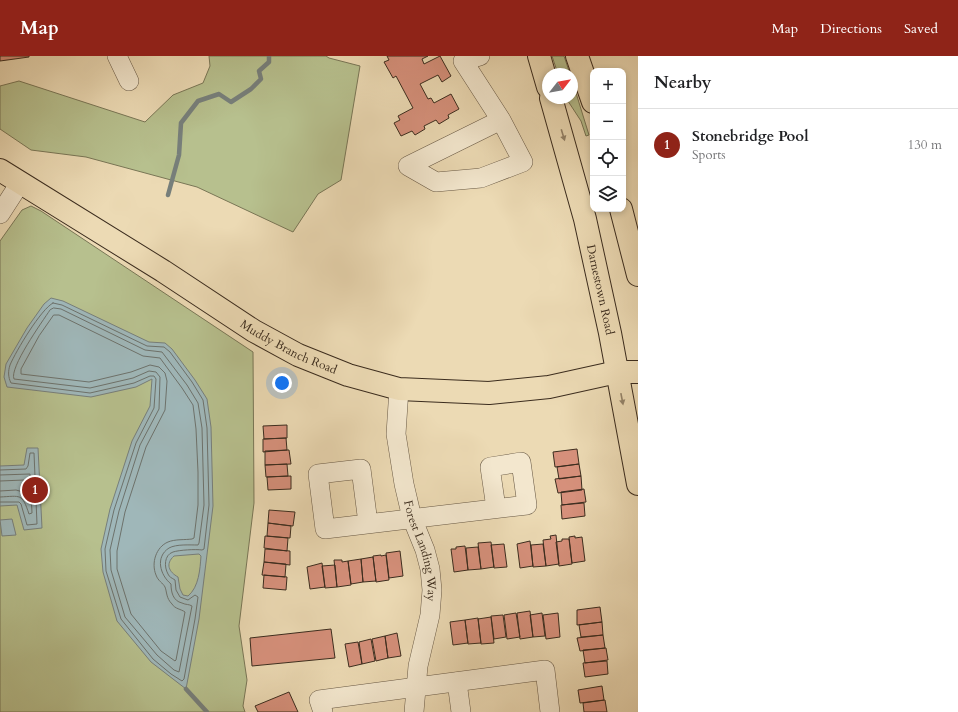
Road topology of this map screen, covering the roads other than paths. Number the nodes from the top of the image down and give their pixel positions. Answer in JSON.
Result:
{"nodes":[{"id":1,"x":117,"y":56,"type":"edge"},
{"id":2,"x":539,"y":56,"type":"edge"},
{"id":3,"x":577,"y":56,"type":"edge"},
{"id":4,"x":469,"y":58,"type":"edge"},
{"id":5,"x":543,"y":68,"type":"edge"},
{"id":6,"x":129,"y":81,"type":"dead end"},
{"id":7,"x":590,"y":93,"type":"edge"},
{"id":8,"x":554,"y":104,"type":"edge"},
{"id":9,"x":501,"y":120,"type":"junction"},
{"id":10,"x":6,"y":175,"type":"edge"},
{"id":11,"x":622,"y":212,"type":"edge"},
{"id":12,"x":0,"y":214,"type":"edge"},
{"id":13,"x":638,"y":275,"type":"edge"},
{"id":14,"x":638,"y":359,"type":"edge"},
{"id":15,"x":628,"y":372,"type":"edge"},
{"id":16,"x":399,"y":388,"type":"junction"},
{"id":17,"x":638,"y":484,"type":"edge"},
{"id":18,"x":496,"y":508,"type":"dead end"},
{"id":19,"x":412,"y":518,"type":"junction"},
{"id":20,"x":368,"y":523,"type":"dead end"},
{"id":21,"x":457,"y":682,"type":"junction"},
{"id":22,"x":415,"y":688,"type":"junction"},
{"id":23,"x":323,"y":712,"type":"edge"},
{"id":24,"x":414,"y":712,"type":"edge"},
{"id":25,"x":461,"y":712,"type":"edge"},
{"id":26,"x":550,"y":712,"type":"edge"}],
"edges":[{"from":1,"to":6,"type":"street"},
{"from":2,"to":5,"type":"main road"},
{"from":3,"to":7,"type":"main road"},
{"from":4,"to":9,"type":"street"},
{"from":8,"to":15,"type":"main road","name":"Darnestown Road","one_way":true},
{"from":9,"to":9,"type":"street"},
{"from":10,"to":12,"type":"street"},
{"from":10,"to":16,"type":"main road","name":"Muddy Branch Road"},
{"from":11,"to":13,"type":"main road"},
{"from":14,"to":15,"type":"main road","name":"Muddy Branch Road"},
{"from":15,"to":16,"type":"main road","name":"Muddy Branch Road"},
{"from":15,"to":17,"type":"main road","name":"Darnestown Road","one_way":true},
{"from":16,"to":19,"type":"street","name":"Forest Landing Way"},
{"from":18,"to":19,"type":"street"},
{"from":19,"to":20,"type":"street"},
{"from":19,"to":22,"type":"street","name":"Forest Landing Way"},
{"from":21,"to":22,"type":"street"},
{"from":21,"to":25,"type":"street"},
{"from":21,"to":26,"type":"street"},
{"from":22,"to":23,"type":"street"},
{"from":22,"to":24,"type":"street","name":"Forest Landing Way"}]}
